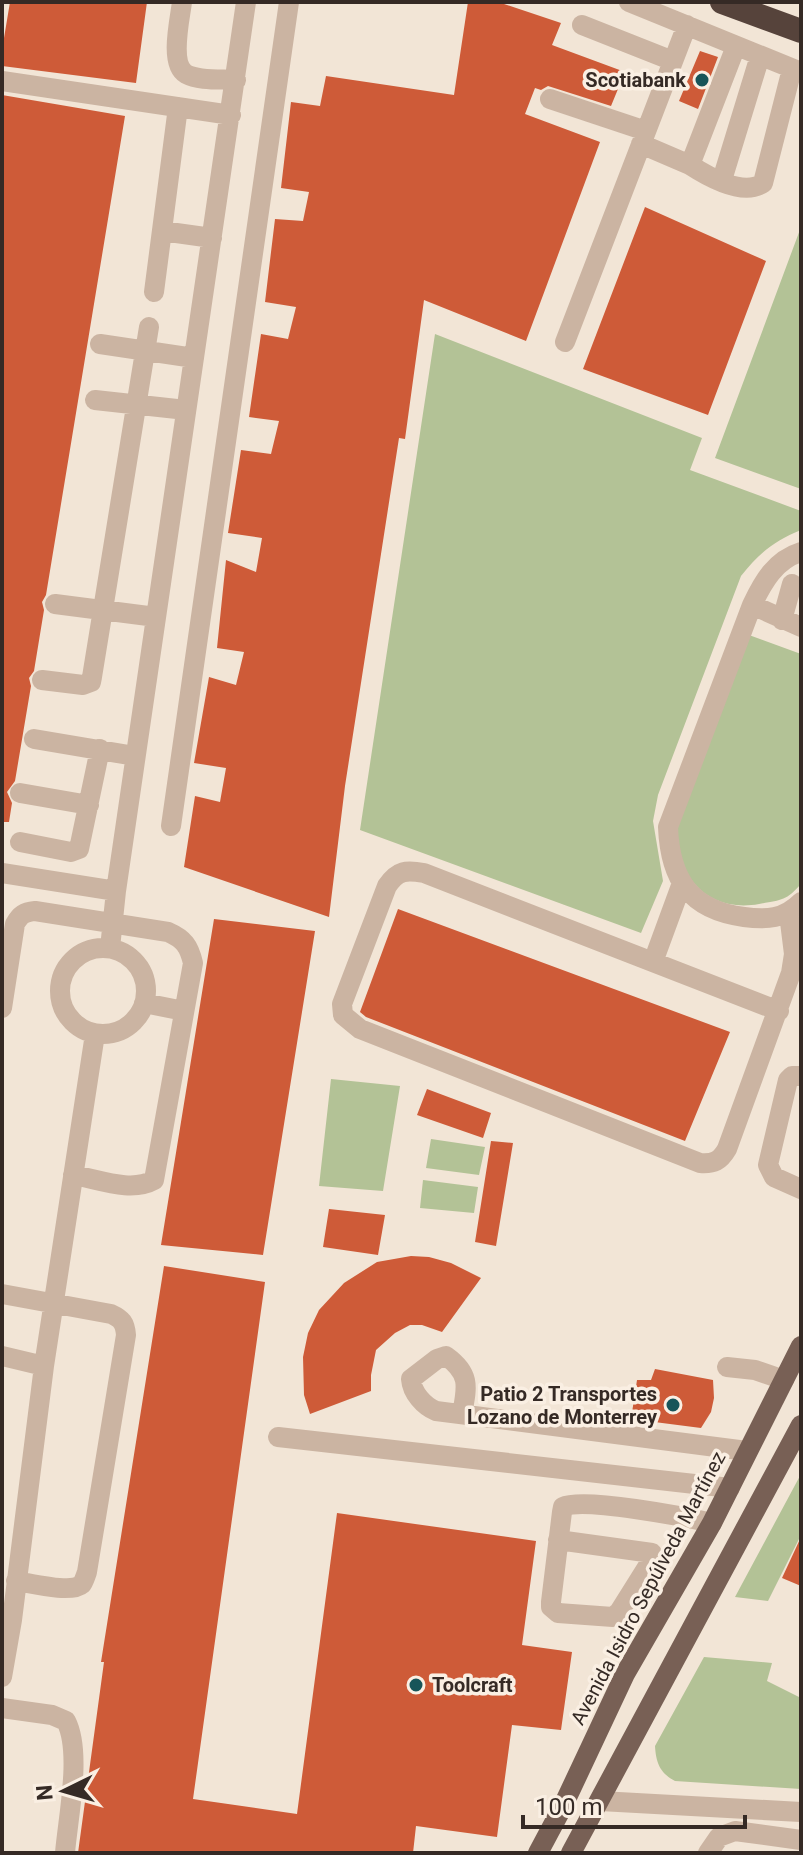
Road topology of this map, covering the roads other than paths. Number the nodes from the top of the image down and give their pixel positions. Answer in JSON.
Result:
{"nodes":[{"id":1,"x":182,"y":2,"type":"edge"},
{"id":2,"x":246,"y":2,"type":"edge"},
{"id":3,"x":289,"y":2,"type":"edge"},
{"id":4,"x":629,"y":2,"type":"edge"},
{"id":5,"x":722,"y":2,"type":"edge"},
{"id":6,"x":582,"y":25,"type":"dead end"},
{"id":7,"x":687,"y":25,"type":"junction"},
{"id":8,"x":799,"y":32,"type":"edge"},
{"id":9,"x":736,"y":46,"type":"junction"},
{"id":10,"x":760,"y":56,"type":"junction"},
{"id":11,"x":673,"y":61,"type":"junction"},
{"id":12,"x":797,"y":71,"type":"edge"},
{"id":13,"x":236,"y":80,"type":"junction"},
{"id":14,"x":2,"y":81,"type":"edge"},
{"id":15,"x":550,"y":99,"type":"dead end"},
{"id":16,"x":178,"y":107,"type":"junction"},
{"id":17,"x":231,"y":115,"type":"junction"},
{"id":18,"x":643,"y":138,"type":"junction"},
{"id":19,"x":690,"y":165,"type":"junction"},
{"id":20,"x":722,"y":180,"type":"junction"},
{"id":21,"x":162,"y":231,"type":"junction"},
{"id":22,"x":212,"y":238,"type":"junction"},
{"id":23,"x":154,"y":292,"type":"dead end"},
{"id":24,"x":149,"y":327,"type":"dead end"},
{"id":25,"x":565,"y":342,"type":"dead end"},
{"id":26,"x":100,"y":344,"type":"dead end"},
{"id":27,"x":145,"y":352,"type":"junction"},
{"id":28,"x":194,"y":358,"type":"junction"},
{"id":29,"x":95,"y":400,"type":"dead end"},
{"id":30,"x":138,"y":405,"type":"junction"},
{"id":31,"x":186,"y":410,"type":"junction"},
{"id":32,"x":801,"y":552,"type":"edge"},
{"id":33,"x":767,"y":577,"type":"junction"},
{"id":34,"x":796,"y":585,"type":"edge"},
{"id":35,"x":55,"y":604,"type":"dead end"},
{"id":36,"x":752,"y":605,"type":"junction"},
{"id":37,"x":103,"y":610,"type":"junction"},
{"id":38,"x":156,"y":617,"type":"junction"},
{"id":39,"x":791,"y":624,"type":"edge"},
{"id":40,"x":42,"y":680,"type":"dead end"},
{"id":41,"x":34,"y":739,"type":"dead end"},
{"id":42,"x":100,"y":749,"type":"junction"},
{"id":43,"x":135,"y":756,"type":"junction"},
{"id":44,"x":20,"y":793,"type":"dead end"},
{"id":45,"x":89,"y":805,"type":"junction"},
{"id":46,"x":171,"y":826,"type":"dead end"},
{"id":47,"x":20,"y":842,"type":"dead end"},
{"id":48,"x":2,"y":873,"type":"edge"},
{"id":49,"x":682,"y":883,"type":"junction"},
{"id":50,"x":116,"y":891,"type":"junction"},
{"id":51,"x":795,"y":908,"type":"edge"},
{"id":52,"x":113,"y":925,"type":"junction"},
{"id":53,"x":110,"y":948,"type":"junction"},
{"id":54,"x":653,"y":962,"type":"junction"},
{"id":55,"x":796,"y":975,"type":"edge"},
{"id":56,"x":144,"y":1003,"type":"junction"},
{"id":57,"x":2,"y":1008,"type":"edge"},
{"id":58,"x":184,"y":1011,"type":"junction"},
{"id":59,"x":779,"y":1011,"type":"junction"},
{"id":60,"x":95,"y":1034,"type":"junction"},
{"id":61,"x":801,"y":1076,"type":"edge"},
{"id":62,"x":73,"y":1175,"type":"junction"},
{"id":63,"x":800,"y":1186,"type":"edge"},
{"id":64,"x":2,"y":1294,"type":"edge"},
{"id":65,"x":54,"y":1303,"type":"junction"},
{"id":66,"x":801,"y":1346,"type":"edge"},
{"id":67,"x":2,"y":1356,"type":"edge"},
{"id":68,"x":44,"y":1366,"type":"junction"},
{"id":69,"x":727,"y":1367,"type":"dead end"},
{"id":70,"x":784,"y":1380,"type":"junction"},
{"id":71,"x":462,"y":1414,"type":"dead end"},
{"id":72,"x":801,"y":1425,"type":"edge"},
{"id":73,"x":278,"y":1437,"type":"dead end"},
{"id":74,"x":747,"y":1451,"type":"junction"},
{"id":75,"x":730,"y":1488,"type":"junction"},
{"id":76,"x":712,"y":1523,"type":"junction"},
{"id":77,"x":613,"y":1526,"type":"junction"},
{"id":78,"x":558,"y":1540,"type":"junction"},
{"id":79,"x":699,"y":1546,"type":"junction"},
{"id":80,"x":16,"y":1581,"type":"junction"},
{"id":81,"x":699,"y":1616,"type":"junction"},
{"id":82,"x":7,"y":1619,"type":"edge"},
{"id":83,"x":2,"y":1677,"type":"edge"},
{"id":84,"x":2,"y":1708,"type":"edge"},
{"id":85,"x":600,"y":1801,"type":"junction"},
{"id":86,"x":801,"y":1812,"type":"edge"},
{"id":87,"x":798,"y":1839,"type":"edge"},
{"id":88,"x":575,"y":1852,"type":"edge"},
{"id":89,"x":65,"y":1853,"type":"edge"},
{"id":90,"x":538,"y":1853,"type":"edge"},
{"id":91,"x":708,"y":1853,"type":"edge"}],
"edges":[{"from":1,"to":13,"type":"street"},
{"from":2,"to":13,"type":"street"},
{"from":3,"to":46,"type":"street"},
{"from":4,"to":7,"type":"street"},
{"from":5,"to":8,"type":"highway"},
{"from":6,"to":11,"type":"street"},
{"from":7,"to":9,"type":"street"},
{"from":7,"to":11,"type":"street"},
{"from":9,"to":10,"type":"street"},
{"from":9,"to":19,"type":"street"},
{"from":10,"to":12,"type":"street"},
{"from":10,"to":20,"type":"street"},
{"from":11,"to":18,"type":"street"},
{"from":12,"to":20,"type":"street"},
{"from":13,"to":17,"type":"street"},
{"from":14,"to":16,"type":"street"},
{"from":15,"to":18,"type":"street"},
{"from":16,"to":17,"type":"street"},
{"from":16,"to":21,"type":"street"},
{"from":17,"to":22,"type":"street"},
{"from":18,"to":19,"type":"street"},
{"from":18,"to":25,"type":"street"},
{"from":19,"to":20,"type":"street"},
{"from":21,"to":22,"type":"street"},
{"from":21,"to":23,"type":"street"},
{"from":22,"to":28,"type":"street"},
{"from":24,"to":27,"type":"street"},
{"from":26,"to":27,"type":"street"},
{"from":27,"to":28,"type":"street"},
{"from":27,"to":30,"type":"street"},
{"from":28,"to":31,"type":"street"},
{"from":29,"to":30,"type":"street"},
{"from":30,"to":31,"type":"street"},
{"from":30,"to":37,"type":"street"},
{"from":31,"to":38,"type":"street"},
{"from":32,"to":33,"type":"street"},
{"from":33,"to":34,"type":"street"},
{"from":33,"to":36,"type":"street"},
{"from":34,"to":39,"type":"street"},
{"from":35,"to":37,"type":"street"},
{"from":36,"to":39,"type":"street"},
{"from":36,"to":49,"type":"street"},
{"from":37,"to":38,"type":"street"},
{"from":37,"to":40,"type":"street"},
{"from":38,"to":43,"type":"street"},
{"from":41,"to":42,"type":"street"},
{"from":42,"to":43,"type":"street"},
{"from":42,"to":45,"type":"street"},
{"from":43,"to":50,"type":"street"},
{"from":44,"to":45,"type":"street"},
{"from":45,"to":47,"type":"street"},
{"from":48,"to":50,"type":"street"},
{"from":49,"to":51,"type":"street"},
{"from":49,"to":54,"type":"street"},
{"from":50,"to":52,"type":"street"},
{"from":51,"to":55,"type":"street"},
{"from":52,"to":53,"type":"street"},
{"from":52,"to":57,"type":"street"},
{"from":52,"to":58,"type":"street"},
{"from":53,"to":56,"type":"street"},
{"from":53,"to":60,"type":"street"},
{"from":54,"to":59,"type":"street"},
{"from":54,"to":59,"type":"street"},
{"from":55,"to":59,"type":"street"},
{"from":56,"to":58,"type":"street"},
{"from":56,"to":60,"type":"street"},
{"from":58,"to":62,"type":"street"},
{"from":60,"to":62,"type":"street"},
{"from":61,"to":63,"type":"street"},
{"from":62,"to":65,"type":"street"},
{"from":64,"to":65,"type":"street"},
{"from":65,"to":68,"type":"street"},
{"from":65,"to":80,"type":"street"},
{"from":66,"to":70,"type":"main road","name":"Avenida Isidro Sepúlveda Martínez"},
{"from":67,"to":68,"type":"street"},
{"from":68,"to":80,"type":"street"},
{"from":69,"to":70,"type":"street"},
{"from":70,"to":74,"type":"main road","name":"Avenida Isidro Sepúlveda Martínez"},
{"from":71,"to":74,"type":"street"},
{"from":72,"to":81,"type":"main road"},
{"from":73,"to":75,"type":"street"},
{"from":74,"to":75,"type":"main road","name":"Avenida Isidro Sepúlveda Martínez"},
{"from":75,"to":76,"type":"main road","name":"Avenida Isidro Sepúlveda Martínez"},
{"from":76,"to":77,"type":"street"},
{"from":76,"to":79,"type":"main road","name":"Avenida Isidro Sepúlveda Martínez"},
{"from":77,"to":78,"type":"street"},
{"from":77,"to":78,"type":"street"},
{"from":77,"to":78,"type":"street"},
{"from":79,"to":81,"type":"main road"},
{"from":79,"to":90,"type":"main road","name":"Avenida Isidro Sepúlveda Martínez"},
{"from":80,"to":82,"type":"street"},
{"from":81,"to":85,"type":"main road"},
{"from":82,"to":83,"type":"street"},
{"from":84,"to":89,"type":"street"},
{"from":85,"to":86,"type":"street"},
{"from":85,"to":88,"type":"main road"},
{"from":87,"to":91,"type":"street"}]}
